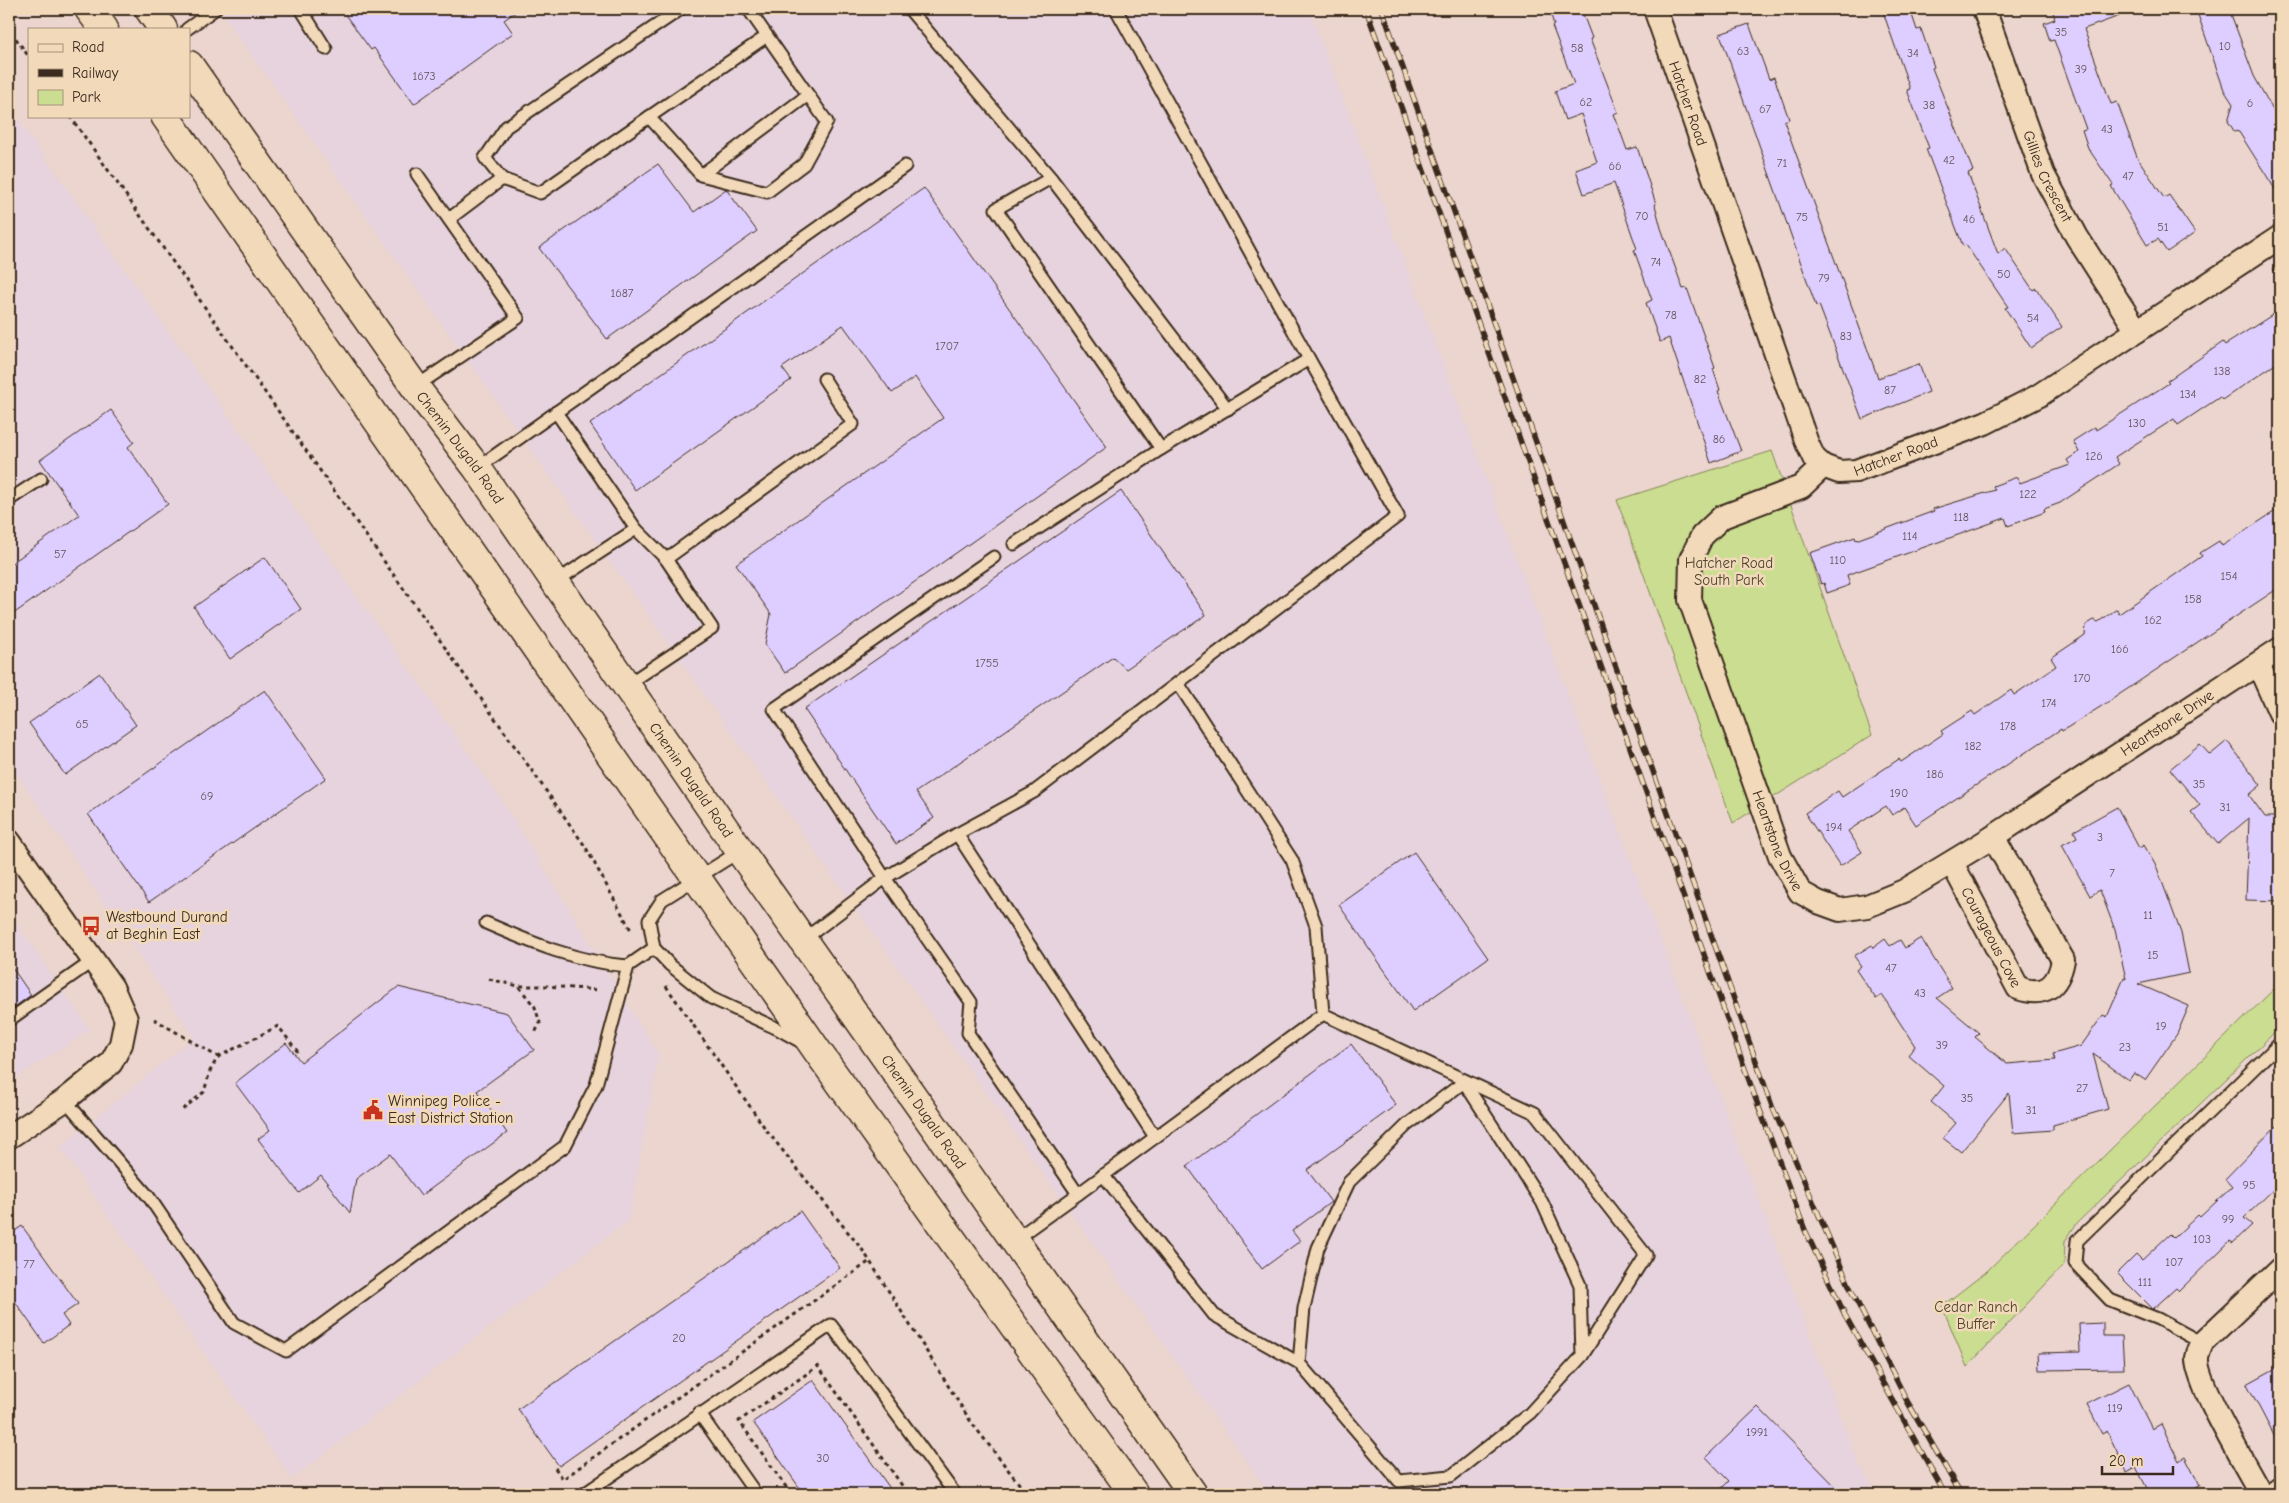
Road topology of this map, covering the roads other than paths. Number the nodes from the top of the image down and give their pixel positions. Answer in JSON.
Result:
{"nodes":[{"id":1,"x":90,"y":9,"type":"edge"},
{"id":2,"x":149,"y":9,"type":"edge"},
{"id":3,"x":215,"y":9,"type":"edge"},
{"id":4,"x":301,"y":9,"type":"edge"},
{"id":5,"x":681,"y":9,"type":"edge"},
{"id":6,"x":746,"y":9,"type":"edge"},
{"id":7,"x":909,"y":9,"type":"edge"},
{"id":8,"x":1116,"y":9,"type":"edge"},
{"id":9,"x":1655,"y":9,"type":"edge"},
{"id":10,"x":1984,"y":9,"type":"edge"},
{"id":11,"x":103,"y":28,"type":"edge"},
{"id":12,"x":162,"y":28,"type":"edge"},
{"id":13,"x":188,"y":28,"type":"edge"},
{"id":14,"x":767,"y":36,"type":"junction"},
{"id":15,"x":326,"y":49,"type":"dead end"},
{"id":16,"x":190,"y":66,"type":"edge"},
{"id":17,"x":808,"y":95,"type":"junction"},
{"id":18,"x":649,"y":117,"type":"junction"},
{"id":19,"x":166,"y":118,"type":"edge"},
{"id":20,"x":905,"y":166,"type":"dead end"},
{"id":21,"x":417,"y":174,"type":"dead end"},
{"id":22,"x":701,"y":174,"type":"junction"},
{"id":23,"x":1052,"y":178,"type":"junction"},
{"id":24,"x":502,"y":179,"type":"junction"},
{"id":25,"x":449,"y":219,"type":"junction"},
{"id":26,"x":2280,"y":237,"type":"edge"},
{"id":27,"x":2137,"y":331,"type":"junction"},
{"id":28,"x":1309,"y":359,"type":"junction"},
{"id":29,"x":824,"y":379,"type":"dead end"},
{"id":30,"x":415,"y":387,"type":"junction"},
{"id":31,"x":1228,"y":409,"type":"junction"},
{"id":32,"x":556,"y":412,"type":"junction"},
{"id":33,"x":1161,"y":449,"type":"junction"},
{"id":34,"x":1824,"y":466,"type":"junction"},
{"id":35,"x":477,"y":468,"type":"junction"},
{"id":36,"x":41,"y":479,"type":"dead end"},
{"id":37,"x":9,"y":500,"type":"edge"},
{"id":38,"x":636,"y":529,"type":"junction"},
{"id":39,"x":1014,"y":544,"type":"dead end"},
{"id":40,"x":994,"y":557,"type":"dead end"},
{"id":41,"x":666,"y":559,"type":"junction"},
{"id":42,"x":554,"y":582,"type":"junction"},
{"id":43,"x":2280,"y":649,"type":"edge"},
{"id":44,"x":2258,"y":664,"type":"junction"},
{"id":45,"x":1178,"y":683,"type":"junction"},
{"id":46,"x":625,"y":686,"type":"junction"},
{"id":47,"x":2280,"y":713,"type":"edge"},
{"id":48,"x":957,"y":834,"type":"junction"},
{"id":49,"x":1993,"y":837,"type":"junction"},
{"id":50,"x":9,"y":841,"type":"edge"},
{"id":51,"x":740,"y":851,"type":"junction"},
{"id":52,"x":1952,"y":863,"type":"junction"},
{"id":53,"x":698,"y":878,"type":"junction"},
{"id":54,"x":885,"y":878,"type":"junction"},
{"id":55,"x":486,"y":923,"type":"dead end"},
{"id":56,"x":803,"y":940,"type":"junction"},
{"id":57,"x":648,"y":951,"type":"junction"},
{"id":58,"x":94,"y":960,"type":"junction"},
{"id":59,"x":628,"y":966,"type":"junction"},
{"id":60,"x":1323,"y":1014,"type":"junction"},
{"id":61,"x":9,"y":1020,"type":"edge"},
{"id":62,"x":2280,"y":1043,"type":"edge"},
{"id":63,"x":818,"y":1052,"type":"junction"},
{"id":64,"x":1464,"y":1082,"type":"junction"},
{"id":65,"x":65,"y":1100,"type":"junction"},
{"id":66,"x":9,"y":1137,"type":"edge"},
{"id":67,"x":1155,"y":1137,"type":"junction"},
{"id":68,"x":1103,"y":1175,"type":"junction"},
{"id":69,"x":1078,"y":1194,"type":"junction"},
{"id":70,"x":1014,"y":1240,"type":"junction"},
{"id":71,"x":2280,"y":1269,"type":"edge"},
{"id":72,"x":2202,"y":1343,"type":"junction"},
{"id":73,"x":1582,"y":1356,"type":"junction"},
{"id":74,"x":1299,"y":1363,"type":"junction"},
{"id":75,"x":699,"y":1413,"type":"junction"},
{"id":76,"x":2280,"y":1481,"type":"edge"},
{"id":77,"x":584,"y":1494,"type":"edge"},
{"id":78,"x":756,"y":1494,"type":"edge"},
{"id":79,"x":955,"y":1494,"type":"edge"},
{"id":80,"x":1134,"y":1494,"type":"edge"},
{"id":81,"x":1193,"y":1494,"type":"edge"},
{"id":82,"x":2262,"y":1494,"type":"edge"}],
"edges":[{"from":1,"to":11,"type":"main road"},
{"from":2,"to":12,"type":"main road"},
{"from":3,"to":13,"type":"lane"},
{"from":4,"to":15,"type":"lane"},
{"from":5,"to":24,"type":"lane"},
{"from":6,"to":14,"type":"lane"},
{"from":7,"to":23,"type":"lane"},
{"from":8,"to":28,"type":"lane"},
{"from":9,"to":34,"type":"street","name":"Hatcher Road"},
{"from":10,"to":27,"type":"street","name":"Gillies Crescent"},
{"from":14,"to":17,"type":"lane"},
{"from":14,"to":18,"type":"lane"},
{"from":16,"to":30,"type":"main road","name":"Chemin Dugald Road"},
{"from":17,"to":22,"type":"lane"},
{"from":17,"to":22,"type":"lane"},
{"from":18,"to":22,"type":"lane"},
{"from":18,"to":24,"type":"lane"},
{"from":19,"to":53,"type":"main road"},
{"from":20,"to":32,"type":"lane"},
{"from":21,"to":25,"type":"lane"},
{"from":23,"to":31,"type":"lane"},
{"from":23,"to":33,"type":"lane"},
{"from":24,"to":25,"type":"lane"},
{"from":25,"to":30,"type":"lane"},
{"from":26,"to":27,"type":"street","name":"Hatcher Road"},
{"from":27,"to":34,"type":"street","name":"Hatcher Road"},
{"from":28,"to":31,"type":"lane"},
{"from":28,"to":45,"type":"lane"},
{"from":29,"to":41,"type":"lane"},
{"from":30,"to":35,"type":"main road","name":"Chemin Dugald Road"},
{"from":31,"to":33,"type":"lane"},
{"from":32,"to":35,"type":"lane"},
{"from":32,"to":38,"type":"lane"},
{"from":33,"to":39,"type":"lane"},
{"from":34,"to":52,"type":"street","name":"Heartstone Drive"},
{"from":35,"to":42,"type":"main road","name":"Chemin Dugald Road"},
{"from":36,"to":37,"type":"lane"},
{"from":38,"to":41,"type":"lane"},
{"from":38,"to":42,"type":"lane"},
{"from":40,"to":54,"type":"lane"},
{"from":41,"to":46,"type":"lane"},
{"from":42,"to":46,"type":"main road","name":"Chemin Dugald Road"},
{"from":43,"to":44,"type":"street","name":"Heartstone Drive"},
{"from":44,"to":47,"type":"street"},
{"from":44,"to":49,"type":"street","name":"Heartstone Drive"},
{"from":45,"to":48,"type":"lane"},
{"from":45,"to":60,"type":"lane"},
{"from":46,"to":51,"type":"main road","name":"Chemin Dugald Road"},
{"from":48,"to":54,"type":"lane"},
{"from":48,"to":67,"type":"lane"},
{"from":49,"to":52,"type":"street","name":"Heartstone Drive"},
{"from":49,"to":52,"type":"street","name":"Courageous Cove"},
{"from":50,"to":58,"type":"street"},
{"from":51,"to":53,"type":"lane"},
{"from":51,"to":56,"type":"main road","name":"Chemin Dugald Road"},
{"from":53,"to":57,"type":"lane"},
{"from":53,"to":63,"type":"main road"},
{"from":54,"to":56,"type":"lane"},
{"from":54,"to":69,"type":"lane"},
{"from":55,"to":59,"type":"lane"},
{"from":56,"to":70,"type":"main road","name":"Chemin Dugald Road"},
{"from":57,"to":59,"type":"lane"},
{"from":57,"to":63,"type":"lane"},
{"from":58,"to":61,"type":"lane"},
{"from":58,"to":65,"type":"street"},
{"from":59,"to":65,"type":"lane"},
{"from":60,"to":64,"type":"lane"},
{"from":60,"to":67,"type":"lane"},
{"from":62,"to":72,"type":"lane"},
{"from":63,"to":80,"type":"main road"},
{"from":64,"to":73,"type":"lane"},
{"from":64,"to":73,"type":"lane"},
{"from":64,"to":74,"type":"lane"},
{"from":65,"to":66,"type":"street"},
{"from":67,"to":68,"type":"lane"},
{"from":68,"to":69,"type":"lane"},
{"from":68,"to":74,"type":"lane"},
{"from":69,"to":70,"type":"lane"},
{"from":70,"to":81,"type":"main road","name":"Chemin Dugald Road"},
{"from":71,"to":72,"type":"street"},
{"from":72,"to":82,"type":"street"},
{"from":73,"to":74,"type":"lane"},
{"from":75,"to":77,"type":"lane"},
{"from":75,"to":78,"type":"lane"},
{"from":75,"to":79,"type":"lane"},
{"from":76,"to":82,"type":"lane"}]}
